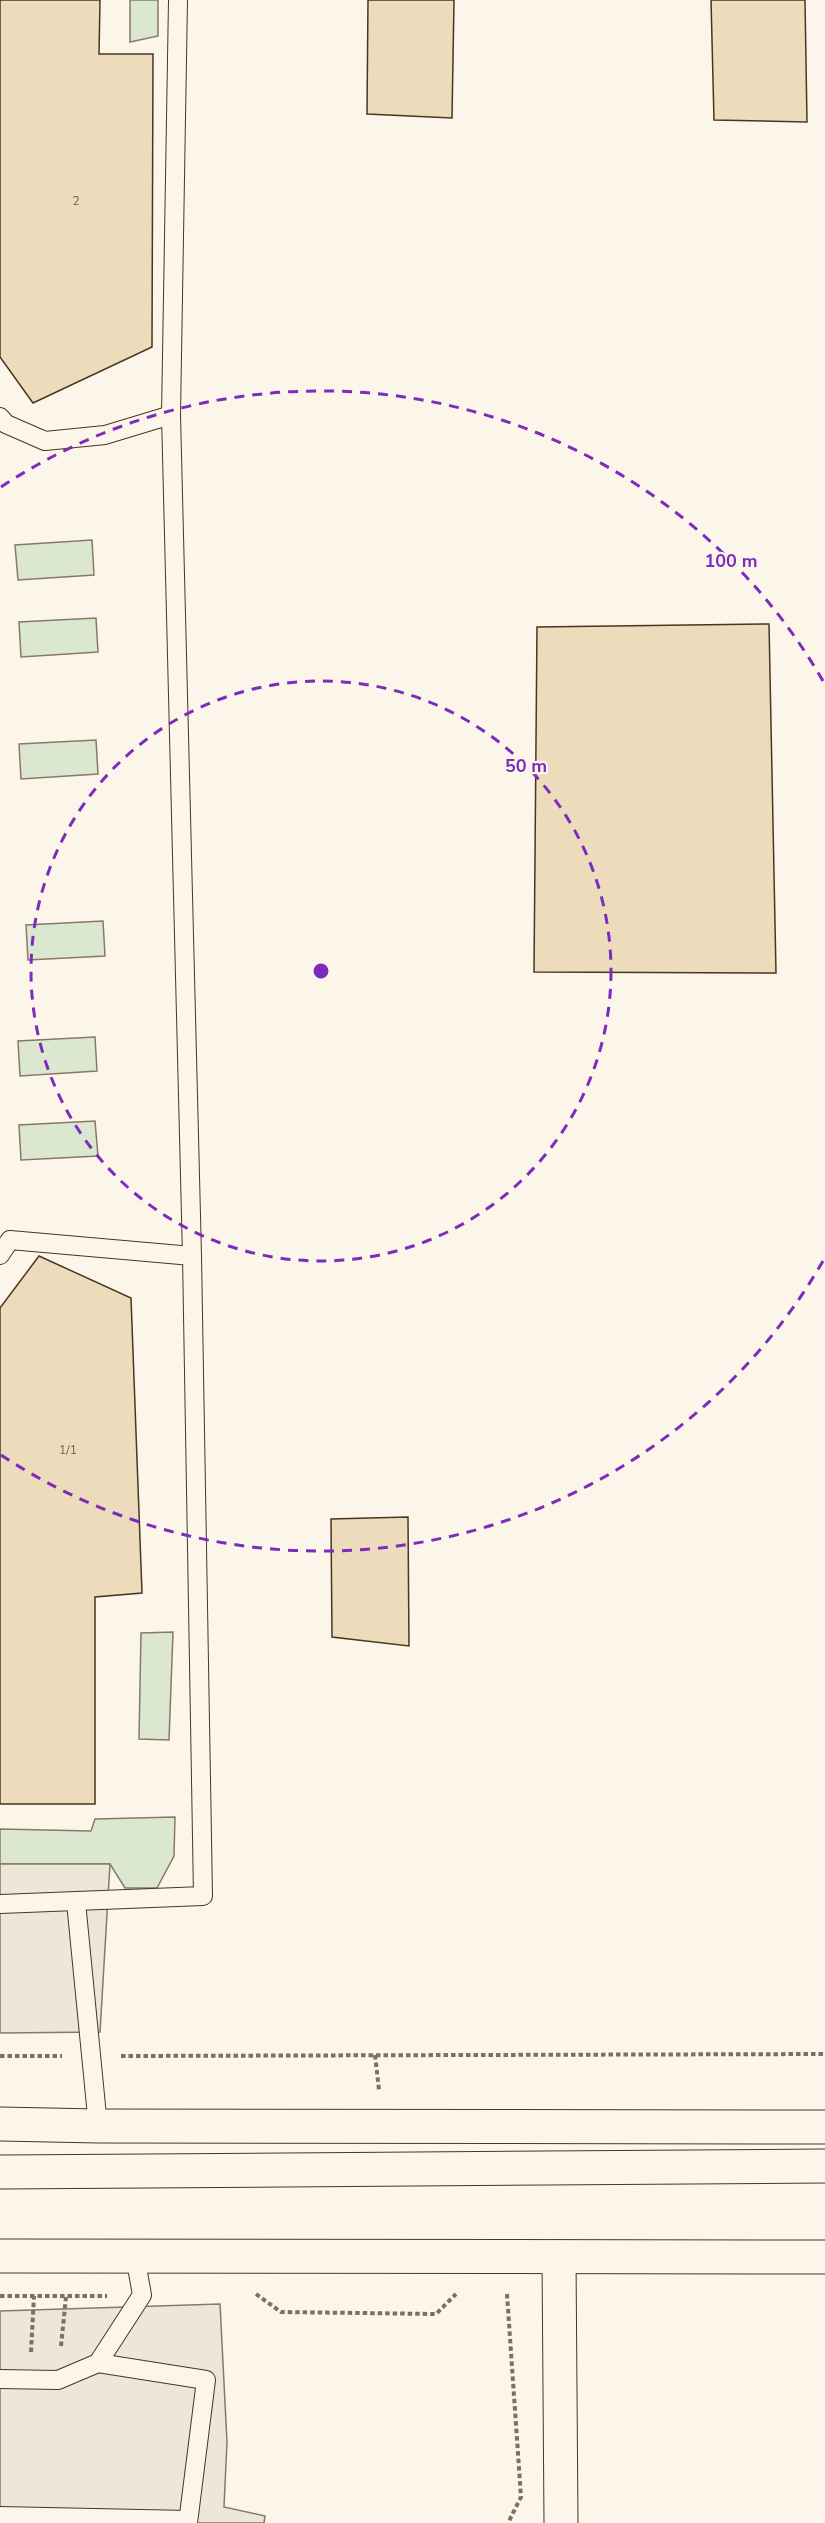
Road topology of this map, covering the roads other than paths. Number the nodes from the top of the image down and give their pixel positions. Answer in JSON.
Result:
{"nodes":[{"id":1,"x":178,"y":0,"type":"edge"},
{"id":2,"x":171,"y":415,"type":"junction"},
{"id":3,"x":0,"y":417,"type":"edge"},
{"id":4,"x":0,"y":1255,"type":"edge"},
{"id":5,"x":192,"y":1256,"type":"junction"},
{"id":6,"x":76,"y":1902,"type":"junction"},
{"id":7,"x":0,"y":1904,"type":"edge"},
{"id":8,"x":0,"y":2124,"type":"edge"},
{"id":9,"x":98,"y":2126,"type":"junction"},
{"id":10,"x":825,"y":2127,"type":"edge"},
{"id":11,"x":825,"y":2166,"type":"edge"},
{"id":12,"x":0,"y":2172,"type":"edge"},
{"id":13,"x":0,"y":2256,"type":"edge"},
{"id":14,"x":135,"y":2256,"type":"junction"},
{"id":15,"x":559,"y":2257,"type":"junction"},
{"id":16,"x":825,"y":2257,"type":"edge"},
{"id":17,"x":98,"y":2363,"type":"junction"},
{"id":18,"x":0,"y":2379,"type":"edge"},
{"id":19,"x":0,"y":2516,"type":"edge"},
{"id":20,"x":188,"y":2522,"type":"edge"},
{"id":21,"x":561,"y":2523,"type":"edge"}],
"edges":[{"from":1,"to":2,"type":"lane"},
{"from":2,"to":3,"type":"lane"},
{"from":2,"to":5,"type":"lane"},
{"from":4,"to":5,"type":"lane"},
{"from":5,"to":6,"type":"lane"},
{"from":6,"to":7,"type":"lane"},
{"from":6,"to":9,"type":"lane"},
{"from":8,"to":9,"type":"street"},
{"from":9,"to":10,"type":"street"},
{"from":11,"to":12,"type":"street"},
{"from":13,"to":14,"type":"street"},
{"from":14,"to":15,"type":"street"},
{"from":14,"to":17,"type":"lane"},
{"from":15,"to":16,"type":"street"},
{"from":15,"to":21,"type":"street"},
{"from":17,"to":18,"type":"lane"},
{"from":17,"to":20,"type":"lane"},
{"from":19,"to":20,"type":"lane"}]}
